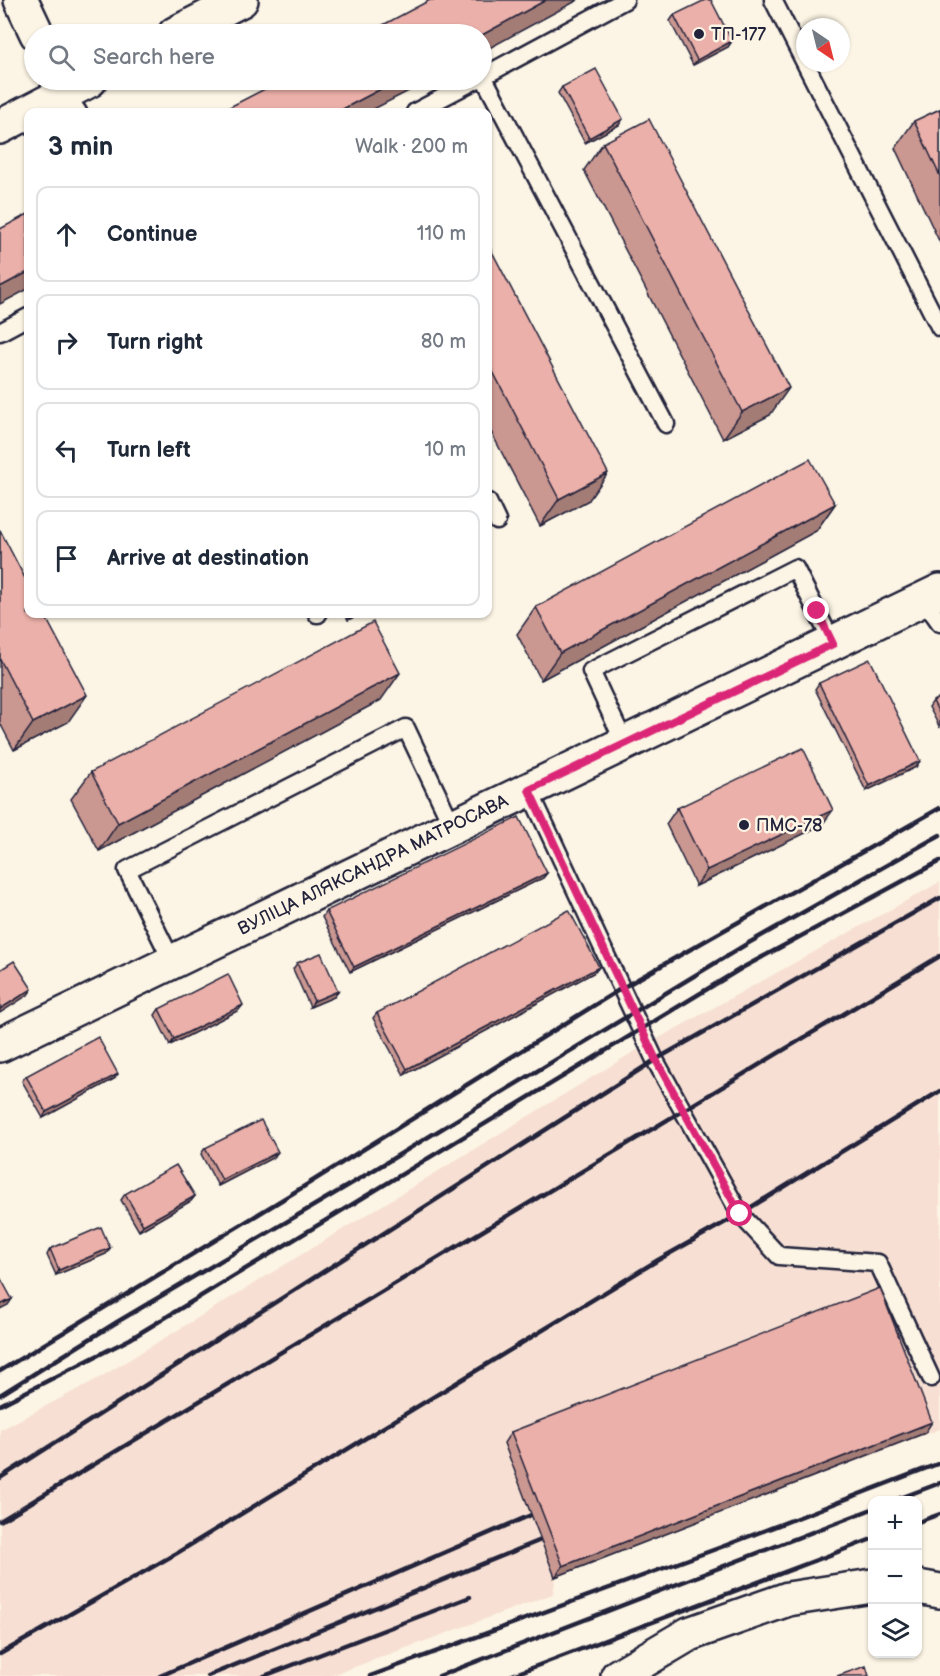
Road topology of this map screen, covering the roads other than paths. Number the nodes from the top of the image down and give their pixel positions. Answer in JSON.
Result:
{"nodes":[{"id":1,"x":21,"y":0,"type":"edge"},
{"id":2,"x":241,"y":0,"type":"edge"},
{"id":3,"x":625,"y":0,"type":"edge"},
{"id":4,"x":776,"y":1,"type":"edge"},
{"id":5,"x":32,"y":24,"type":"edge"},
{"id":6,"x":195,"y":24,"type":"edge"},
{"id":7,"x":492,"y":71,"type":"edge"},
{"id":8,"x":456,"y":90,"type":"edge"},
{"id":9,"x":487,"y":90,"type":"edge"},
{"id":10,"x":73,"y":91,"type":"edge"},
{"id":11,"x":39,"y":108,"type":"edge"},
{"id":12,"x":422,"y":108,"type":"edge"},
{"id":13,"x":24,"y":115,"type":"edge"},
{"id":14,"x":0,"y":127,"type":"edge"},
{"id":15,"x":24,"y":319,"type":"edge"},
{"id":16,"x":940,"y":328,"type":"edge"},
{"id":17,"x":0,"y":332,"type":"edge"},
{"id":18,"x":666,"y":424,"type":"dead end"},
{"id":19,"x":492,"y":510,"type":"edge"},
{"id":20,"x":497,"y":521,"type":"dead end"},
{"id":21,"x":935,"y":605,"type":"edge"},
{"id":22,"x":833,"y":644,"type":"junction"},
{"id":23,"x":626,"y":744,"type":"junction"},
{"id":24,"x":529,"y":790,"type":"junction"},
{"id":25,"x":453,"y":827,"type":"junction"},
{"id":26,"x":172,"y":961,"type":"junction"},
{"id":27,"x":0,"y":1045,"type":"edge"},
{"id":28,"x":931,"y":1378,"type":"dead end"},
{"id":29,"x":868,"y":1587,"type":"edge"},
{"id":30,"x":922,"y":1588,"type":"edge"},
{"id":31,"x":940,"y":1592,"type":"edge"},
{"id":32,"x":618,"y":1676,"type":"edge"}],
"edges":[{"from":1,"to":5,"type":"street"},
{"from":2,"to":6,"type":"street"},
{"from":3,"to":7,"type":"lane"},
{"from":4,"to":16,"type":"lane"},
{"from":8,"to":12,"type":"lane"},
{"from":9,"to":18,"type":"lane"},
{"from":10,"to":11,"type":"street"},
{"from":13,"to":14,"type":"street"},
{"from":15,"to":17,"type":"lane"},
{"from":19,"to":20,"type":"lane"},
{"from":21,"to":22,"type":"street","name":"ВУЛІЦА АЛЯКСАНДРА МАТРОСАВА"},
{"from":22,"to":23,"type":"street","name":"ВУЛІЦА АЛЯКСАНДРА МАТРОСАВА"},
{"from":22,"to":23,"type":"lane"},
{"from":23,"to":24,"type":"street","name":"ВУЛІЦА АЛЯКСАНДРА МАТРОСАВА"},
{"from":24,"to":25,"type":"street","name":"ВУЛІЦА АЛЯКСАНДРА МАТРОСАВА"},
{"from":24,"to":28,"type":"lane"},
{"from":25,"to":26,"type":"street","name":"ВУЛІЦА АЛЯКСАНДРА МАТРОСАВА"},
{"from":25,"to":26,"type":"lane"},
{"from":26,"to":27,"type":"street","name":"ВУЛІЦА АЛЯКСАНДРА МАТРОСАВА"},
{"from":29,"to":32,"type":"street"},
{"from":30,"to":31,"type":"street"}]}
